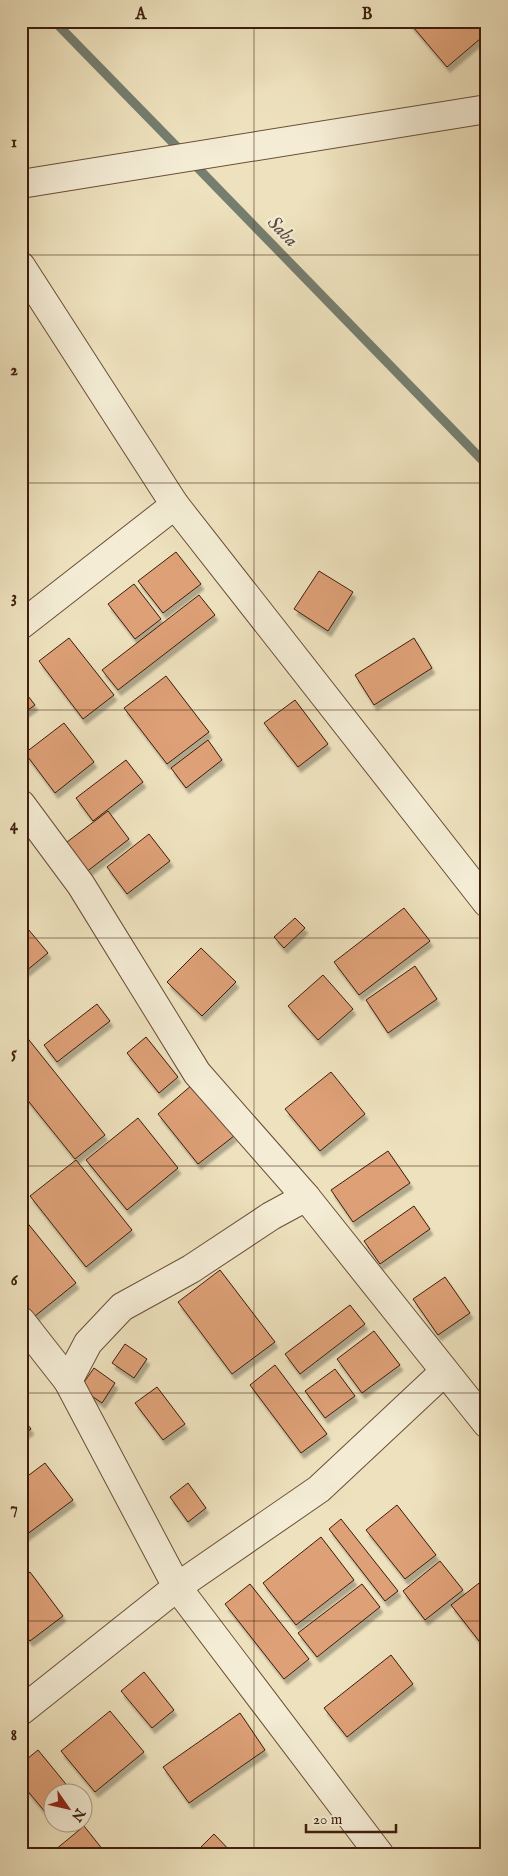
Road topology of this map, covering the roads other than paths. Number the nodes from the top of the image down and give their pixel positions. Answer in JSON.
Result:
{"nodes":[{"id":1,"x":482,"y":107,"type":"edge"},
{"id":2,"x":21,"y":184,"type":"edge"},
{"id":3,"x":21,"y":266,"type":"edge"},
{"id":4,"x":175,"y":505,"type":"junction"},
{"id":5,"x":21,"y":625,"type":"edge"},
{"id":6,"x":21,"y":804,"type":"edge"},
{"id":7,"x":487,"y":903,"type":"edge"},
{"id":8,"x":306,"y":1197,"type":"junction"},
{"id":9,"x":21,"y":1321,"type":"edge"},
{"id":10,"x":444,"y":1372,"type":"junction"},
{"id":11,"x":68,"y":1381,"type":"junction"},
{"id":12,"x":482,"y":1407,"type":"edge"},
{"id":13,"x":177,"y":1587,"type":"junction"},
{"id":14,"x":21,"y":1711,"type":"edge"},
{"id":15,"x":380,"y":1855,"type":"edge"}],
"edges":[{"from":1,"to":2,"type":"street"},
{"from":3,"to":4,"type":"street"},
{"from":4,"to":5,"type":"street"},
{"from":4,"to":7,"type":"street"},
{"from":6,"to":8,"type":"street"},
{"from":8,"to":10,"type":"street"},
{"from":8,"to":11,"type":"street"},
{"from":9,"to":11,"type":"street"},
{"from":10,"to":12,"type":"street"},
{"from":10,"to":13,"type":"street"},
{"from":11,"to":13,"type":"street"},
{"from":13,"to":14,"type":"street"},
{"from":13,"to":15,"type":"street"}]}
